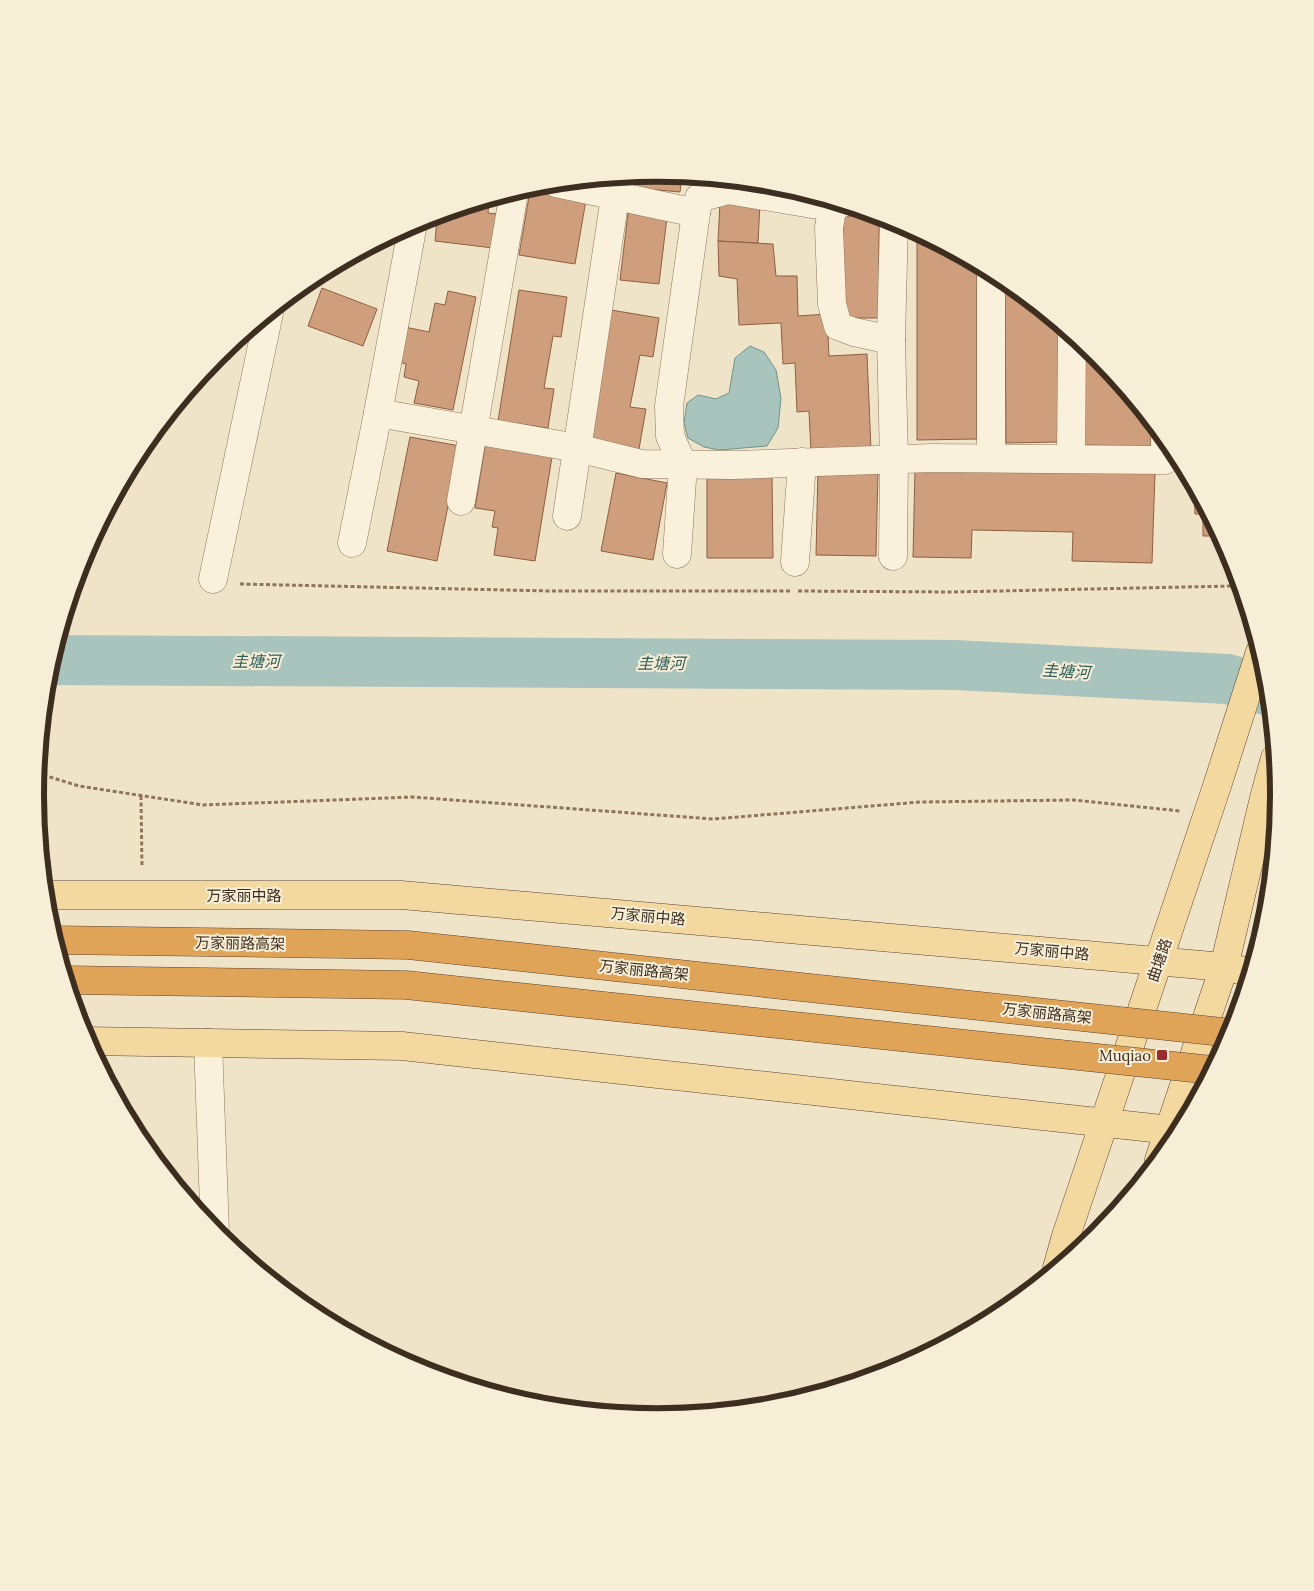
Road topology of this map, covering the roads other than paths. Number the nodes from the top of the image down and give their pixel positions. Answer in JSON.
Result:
{"nodes":[{"id":1,"x":593,"y":186,"type":"edge"},
{"id":2,"x":617,"y":187,"type":"edge"},
{"id":3,"x":699,"y":196,"type":"edge"},
{"id":4,"x":513,"y":200,"type":"edge"},
{"id":5,"x":819,"y":204,"type":"edge"},
{"id":6,"x":834,"y":209,"type":"edge"},
{"id":7,"x":894,"y":230,"type":"edge"},
{"id":8,"x":412,"y":233,"type":"edge"},
{"id":9,"x":991,"y":281,"type":"edge"},
{"id":10,"x":267,"y":323,"type":"edge"},
{"id":11,"x":891,"y":340,"type":"junction"},
{"id":12,"x":1072,"y":344,"type":"edge"},
{"id":13,"x":378,"y":413,"type":"junction"},
{"id":14,"x":473,"y":430,"type":"junction"},
{"id":15,"x":577,"y":448,"type":"junction"},
{"id":16,"x":1165,"y":452,"type":"edge"},
{"id":17,"x":991,"y":458,"type":"junction"},
{"id":18,"x":894,"y":459,"type":"junction"},
{"id":19,"x":1071,"y":459,"type":"junction"},
{"id":20,"x":802,"y":462,"type":"junction"},
{"id":21,"x":683,"y":464,"type":"junction"},
{"id":22,"x":461,"y":501,"type":"dead end"},
{"id":23,"x":567,"y":516,"type":"dead end"},
{"id":24,"x":352,"y":543,"type":"dead end"},
{"id":25,"x":677,"y":554,"type":"dead end"},
{"id":26,"x":893,"y":556,"type":"dead end"},
{"id":27,"x":795,"y":562,"type":"dead end"},
{"id":28,"x":213,"y":579,"type":"road end"},
{"id":29,"x":1256,"y":666,"type":"edge"},
{"id":30,"x":1270,"y":778,"type":"edge"},
{"id":31,"x":52,"y":895,"type":"edge"},
{"id":32,"x":62,"y":940,"type":"edge"},
{"id":33,"x":1158,"y":960,"type":"junction"},
{"id":34,"x":1237,"y":969,"type":"edge"},
{"id":35,"x":72,"y":980,"type":"edge"},
{"id":36,"x":1223,"y":1031,"type":"edge"},
{"id":37,"x":95,"y":1041,"type":"edge"},
{"id":38,"x":208,"y":1043,"type":"junction"},
{"id":39,"x":1206,"y":1069,"type":"edge"},
{"id":40,"x":1180,"y":1115,"type":"edge"},
{"id":41,"x":1104,"y":1123,"type":"junction"},
{"id":42,"x":1171,"y":1130,"type":"edge"},
{"id":43,"x":215,"y":1220,"type":"edge"},
{"id":44,"x":1060,"y":1257,"type":"edge"}],
"edges":[{"from":1,"to":2,"type":"street"},
{"from":2,"to":3,"type":"street"},
{"from":2,"to":15,"type":"street"},
{"from":3,"to":5,"type":"street"},
{"from":3,"to":21,"type":"street"},
{"from":4,"to":14,"type":"street"},
{"from":6,"to":11,"type":"street"},
{"from":7,"to":11,"type":"street"},
{"from":8,"to":13,"type":"street"},
{"from":9,"to":17,"type":"street"},
{"from":10,"to":28,"type":"street"},
{"from":11,"to":18,"type":"street"},
{"from":12,"to":19,"type":"street"},
{"from":13,"to":14,"type":"street"},
{"from":13,"to":24,"type":"street"},
{"from":14,"to":15,"type":"street"},
{"from":14,"to":22,"type":"street"},
{"from":15,"to":21,"type":"street"},
{"from":15,"to":23,"type":"street"},
{"from":16,"to":19,"type":"street"},
{"from":17,"to":18,"type":"street"},
{"from":17,"to":19,"type":"street"},
{"from":18,"to":20,"type":"street"},
{"from":18,"to":26,"type":"street"},
{"from":20,"to":21,"type":"street"},
{"from":20,"to":27,"type":"street"},
{"from":21,"to":25,"type":"street"},
{"from":29,"to":33,"type":"main road","name":"曲塘路"},
{"from":30,"to":34,"type":"main road"},
{"from":31,"to":33,"type":"main road","name":"万家丽中路"},
{"from":32,"to":36,"type":"highway","name":"万家丽路高架","bridge":true},
{"from":33,"to":34,"type":"main road","name":"万家丽中路"},
{"from":33,"to":41,"type":"main road","name":"曲塘路"},
{"from":34,"to":40,"type":"main road"},
{"from":35,"to":39,"type":"highway","bridge":true},
{"from":37,"to":38,"type":"main road"},
{"from":38,"to":41,"type":"main road"},
{"from":38,"to":43,"type":"street"},
{"from":41,"to":42,"type":"main road"},
{"from":41,"to":44,"type":"main road","name":"曲塘路"}]}
